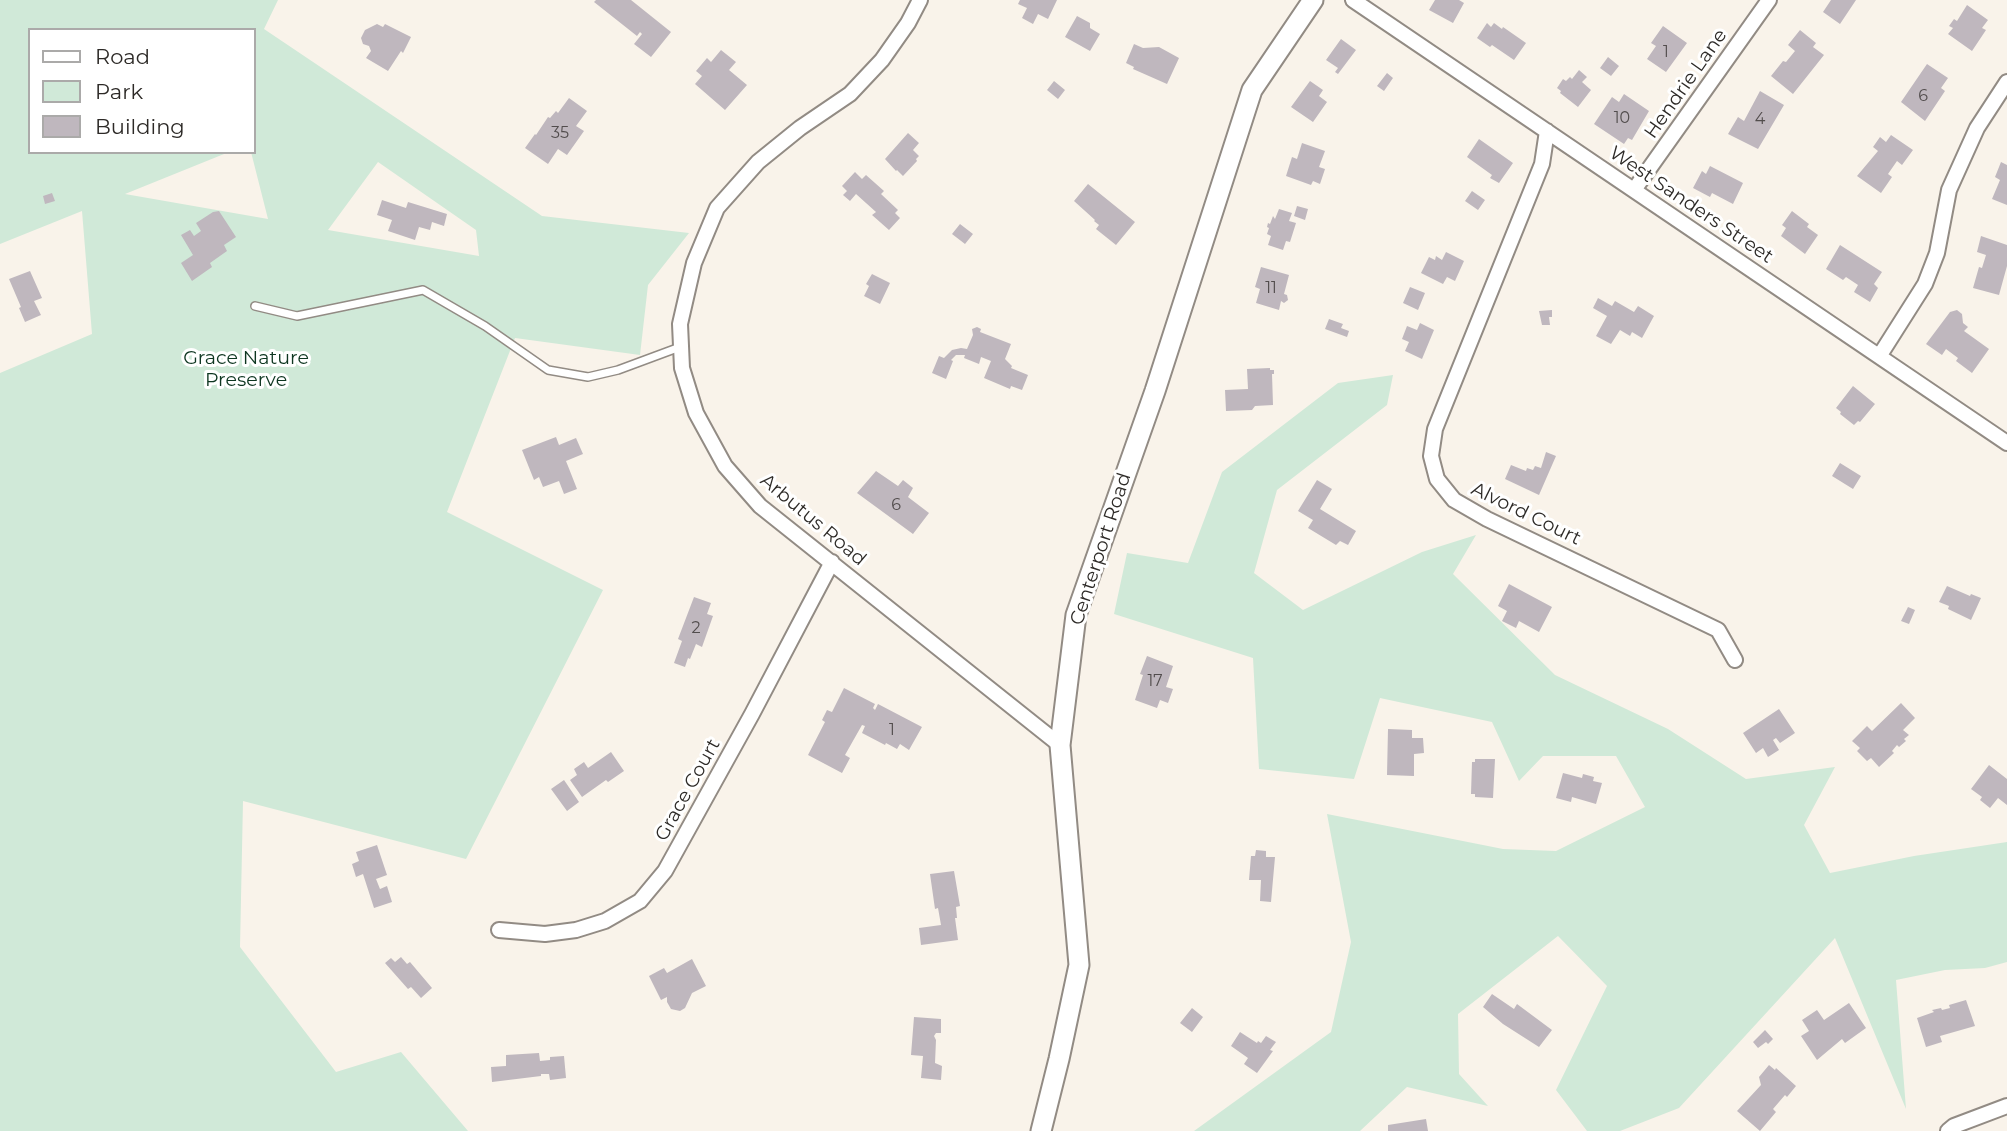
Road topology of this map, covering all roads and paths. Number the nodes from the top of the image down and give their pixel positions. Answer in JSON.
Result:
{"nodes":[{"id":1,"x":920,"y":0,"type":"edge"},
{"id":2,"x":1313,"y":0,"type":"edge"},
{"id":3,"x":1353,"y":0,"type":"edge"},
{"id":4,"x":1769,"y":0,"type":"edge"},
{"id":5,"x":2007,"y":82,"type":"edge"},
{"id":6,"x":1547,"y":131,"type":"junction"},
{"id":7,"x":1634,"y":190,"type":"junction"},
{"id":8,"x":255,"y":306,"type":"dead end"},
{"id":9,"x":681,"y":346,"type":"junction"},
{"id":10,"x":1880,"y":355,"type":"junction"},
{"id":11,"x":2007,"y":443,"type":"edge"},
{"id":12,"x":831,"y":562,"type":"junction"},
{"id":13,"x":1735,"y":660,"type":"dead end"},
{"id":14,"x":1060,"y":745,"type":"junction"},
{"id":15,"x":499,"y":930,"type":"dead end"},
{"id":16,"x":2007,"y":1106,"type":"edge"},
{"id":17,"x":1041,"y":1131,"type":"edge"},
{"id":18,"x":1948,"y":1131,"type":"edge"}],
"edges":[{"from":1,"to":9,"type":"street","name":"Arbutus Road"},
{"from":2,"to":14,"type":"main road","name":"Centerport Road"},
{"from":3,"to":6,"type":"street","name":"West Sanders Street"},
{"from":4,"to":7,"type":"street","name":"Hendrie Lane"},
{"from":5,"to":10,"type":"street"},
{"from":6,"to":7,"type":"street","name":"West Sanders Street"},
{"from":6,"to":13,"type":"street","name":"Alvord Court"},
{"from":7,"to":10,"type":"street","name":"West Sanders Street"},
{"from":8,"to":9,"type":"lane"},
{"from":9,"to":12,"type":"street","name":"Arbutus Road"},
{"from":10,"to":11,"type":"street","name":"West Sanders Street"},
{"from":12,"to":14,"type":"street","name":"Arbutus Road"},
{"from":12,"to":15,"type":"street","name":"Grace Court"},
{"from":14,"to":17,"type":"main road","name":"Centerport Road"},
{"from":16,"to":18,"type":"street"}]}
